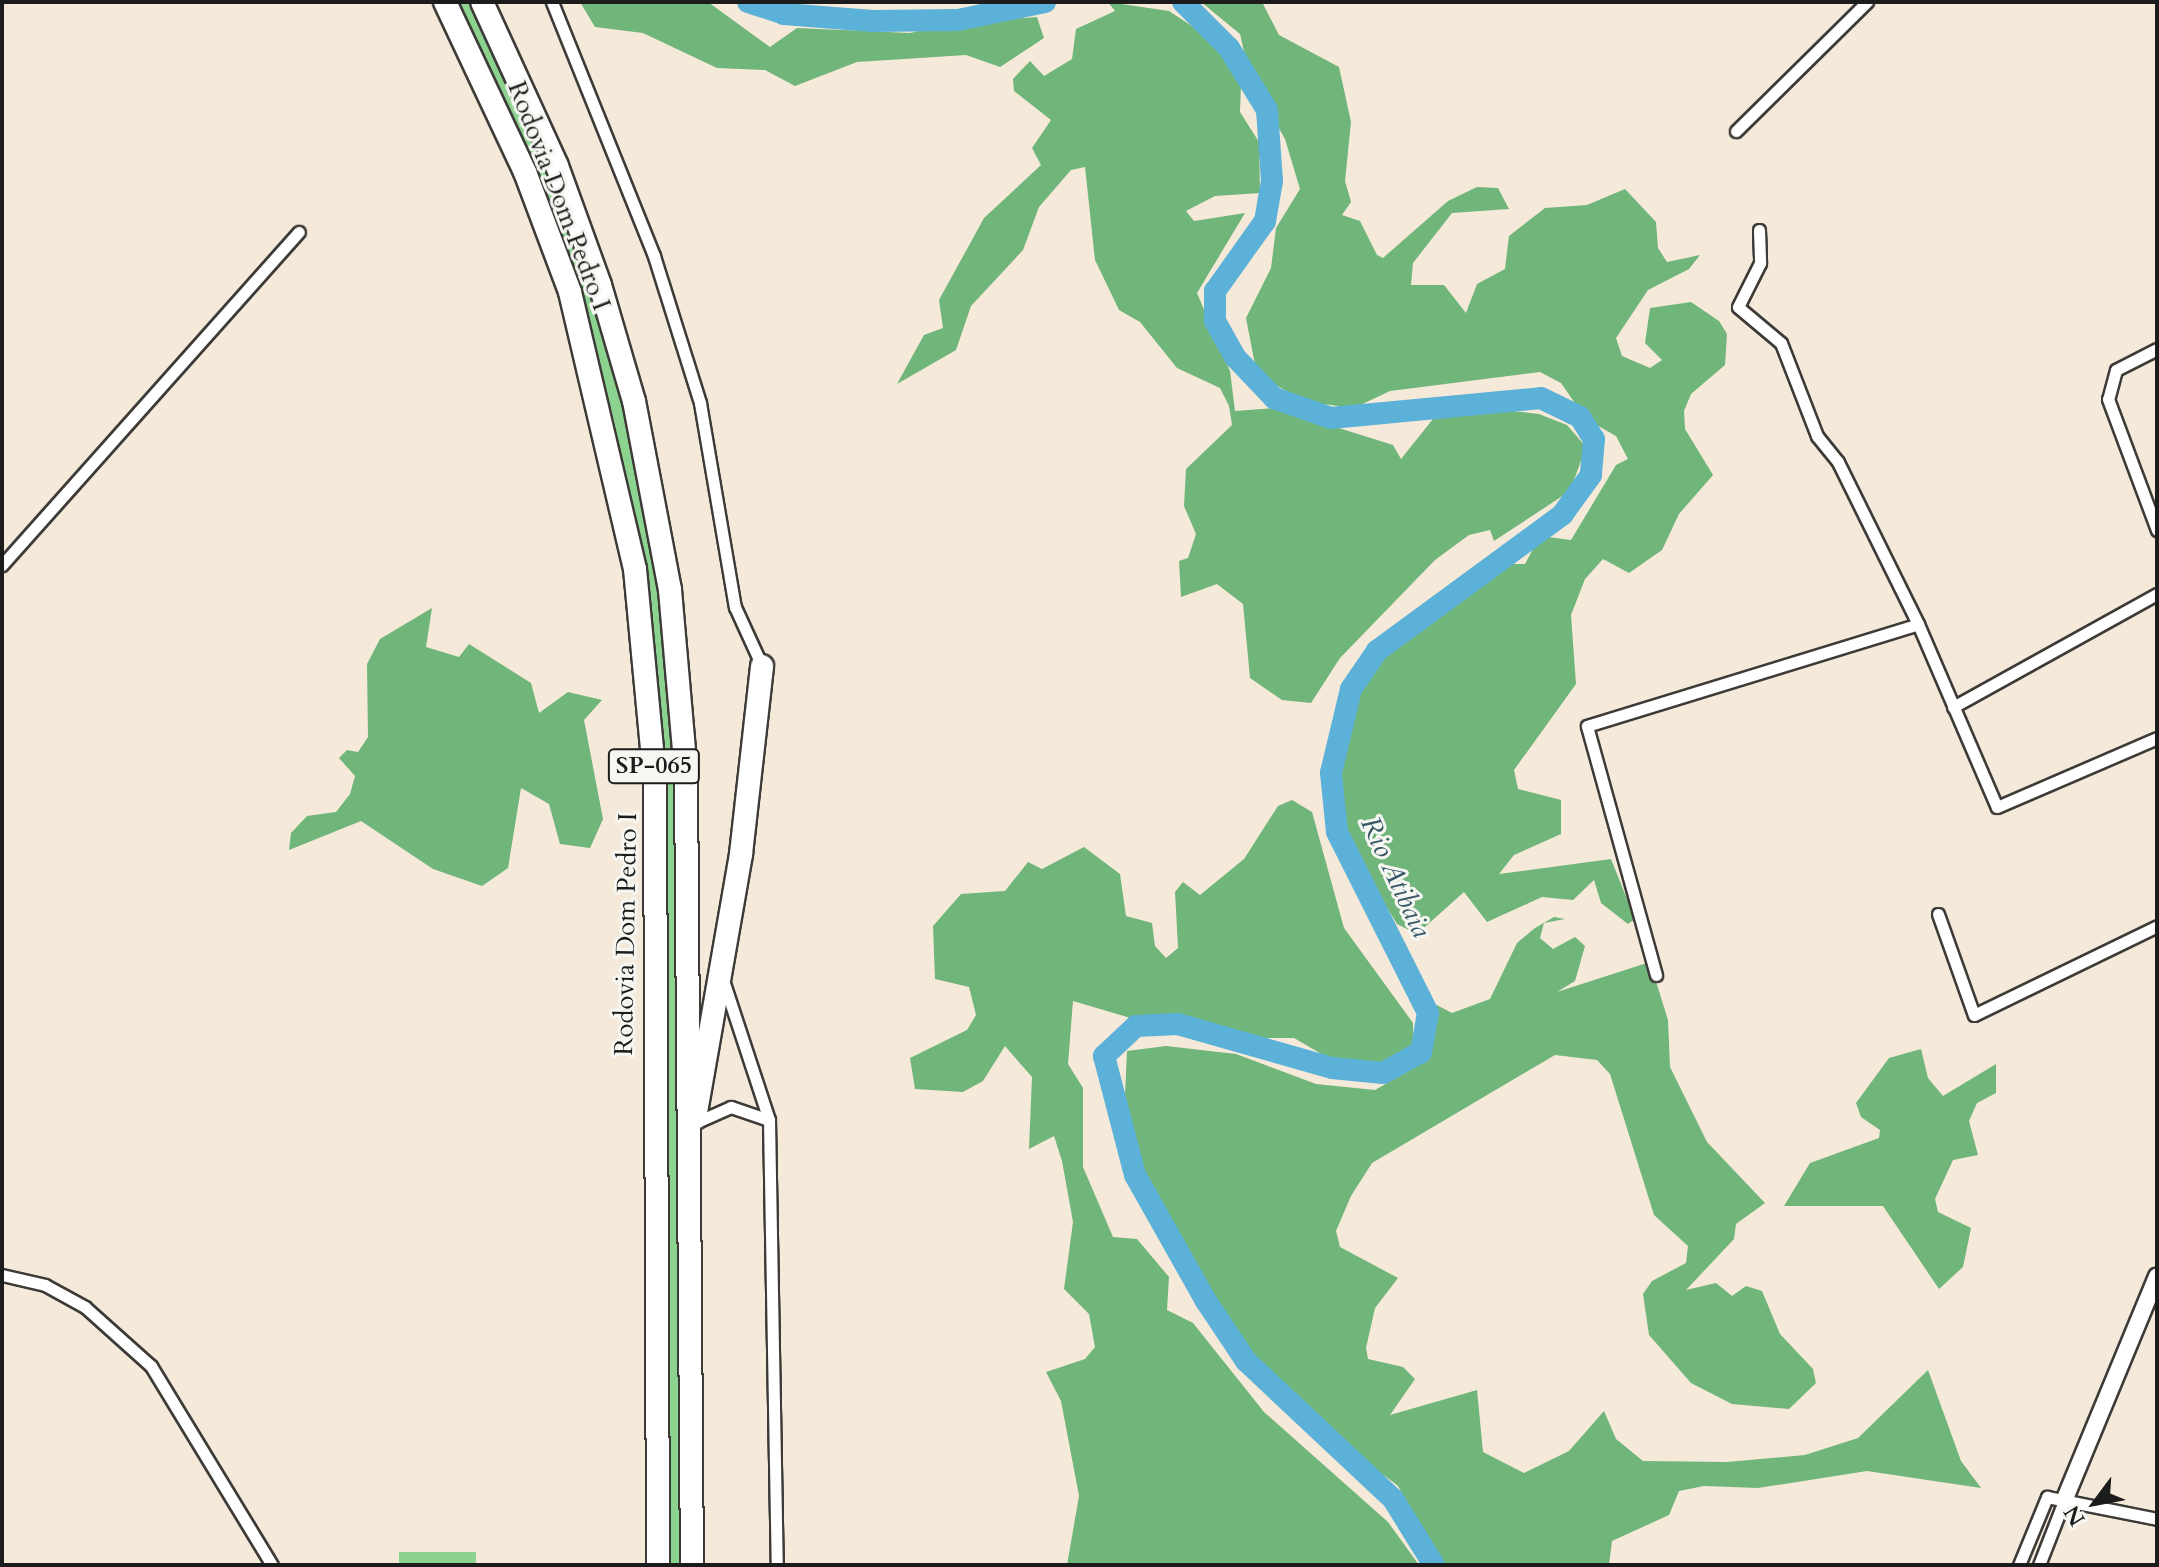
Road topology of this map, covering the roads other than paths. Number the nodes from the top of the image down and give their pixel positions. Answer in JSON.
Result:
{"nodes":[{"id":1,"x":445,"y":2,"type":"edge"},
{"id":2,"x":482,"y":2,"type":"edge"},
{"id":3,"x":552,"y":2,"type":"edge"},
{"id":4,"x":1867,"y":2,"type":"edge"},
{"id":5,"x":1736,"y":131,"type":"dead end"},
{"id":6,"x":1759,"y":230,"type":"dead end"},
{"id":7,"x":299,"y":232,"type":"dead end"},
{"id":8,"x":2157,"y":349,"type":"edge"},
{"id":9,"x":2157,"y":530,"type":"edge"},
{"id":10,"x":2,"y":565,"type":"edge"},
{"id":11,"x":2157,"y":594,"type":"edge"},
{"id":12,"x":1918,"y":624,"type":"junction"},
{"id":13,"x":762,"y":666,"type":"joint"},
{"id":14,"x":1953,"y":707,"type":"junction"},
{"id":15,"x":2157,"y":738,"type":"edge"},
{"id":16,"x":1938,"y":914,"type":"dead end"},
{"id":17,"x":2157,"y":926,"type":"edge"},
{"id":18,"x":722,"y":975,"type":"junction"},
{"id":19,"x":1656,"y":975,"type":"dead end"},
{"id":20,"x":769,"y":1120,"type":"junction"},
{"id":21,"x":694,"y":1124,"type":"junction"},
{"id":22,"x":686,"y":1227,"type":"junction"},
{"id":23,"x":2,"y":1275,"type":"edge"},
{"id":24,"x":2157,"y":1276,"type":"edge"},
{"id":25,"x":2064,"y":1501,"type":"junction"},
{"id":26,"x":2157,"y":1519,"type":"edge"},
{"id":27,"x":272,"y":1565,"type":"edge"},
{"id":28,"x":658,"y":1565,"type":"edge"},
{"id":29,"x":692,"y":1565,"type":"edge"},
{"id":30,"x":777,"y":1565,"type":"edge"},
{"id":31,"x":2019,"y":1565,"type":"edge"},
{"id":32,"x":2039,"y":1565,"type":"edge"}],
"edges":[{"from":1,"to":28,"type":"highway","name":"Rodovia Dom Pedro I","number":"SP-065"},
{"from":2,"to":22,"type":"highway","name":"Rodovia Dom Pedro I","number":"SP-065"},
{"from":3,"to":13,"type":"street"},
{"from":4,"to":5,"type":"street"},
{"from":6,"to":12,"type":"street"},
{"from":7,"to":10,"type":"street"},
{"from":8,"to":9,"type":"street"},
{"from":11,"to":14,"type":"street"},
{"from":12,"to":14,"type":"street"},
{"from":12,"to":19,"type":"street"},
{"from":13,"to":18,"type":"highway"},
{"from":14,"to":15,"type":"street"},
{"from":16,"to":17,"type":"street"},
{"from":18,"to":20,"type":"street"},
{"from":18,"to":21,"type":"highway"},
{"from":20,"to":21,"type":"street"},
{"from":20,"to":30,"type":"street"},
{"from":21,"to":22,"type":"highway"},
{"from":22,"to":29,"type":"highway","name":"Rodovia Dom Pedro I","number":"SP-065"},
{"from":23,"to":27,"type":"street"},
{"from":24,"to":25,"type":"street"},
{"from":25,"to":26,"type":"street"},
{"from":25,"to":31,"type":"street"},
{"from":25,"to":32,"type":"street"}]}
